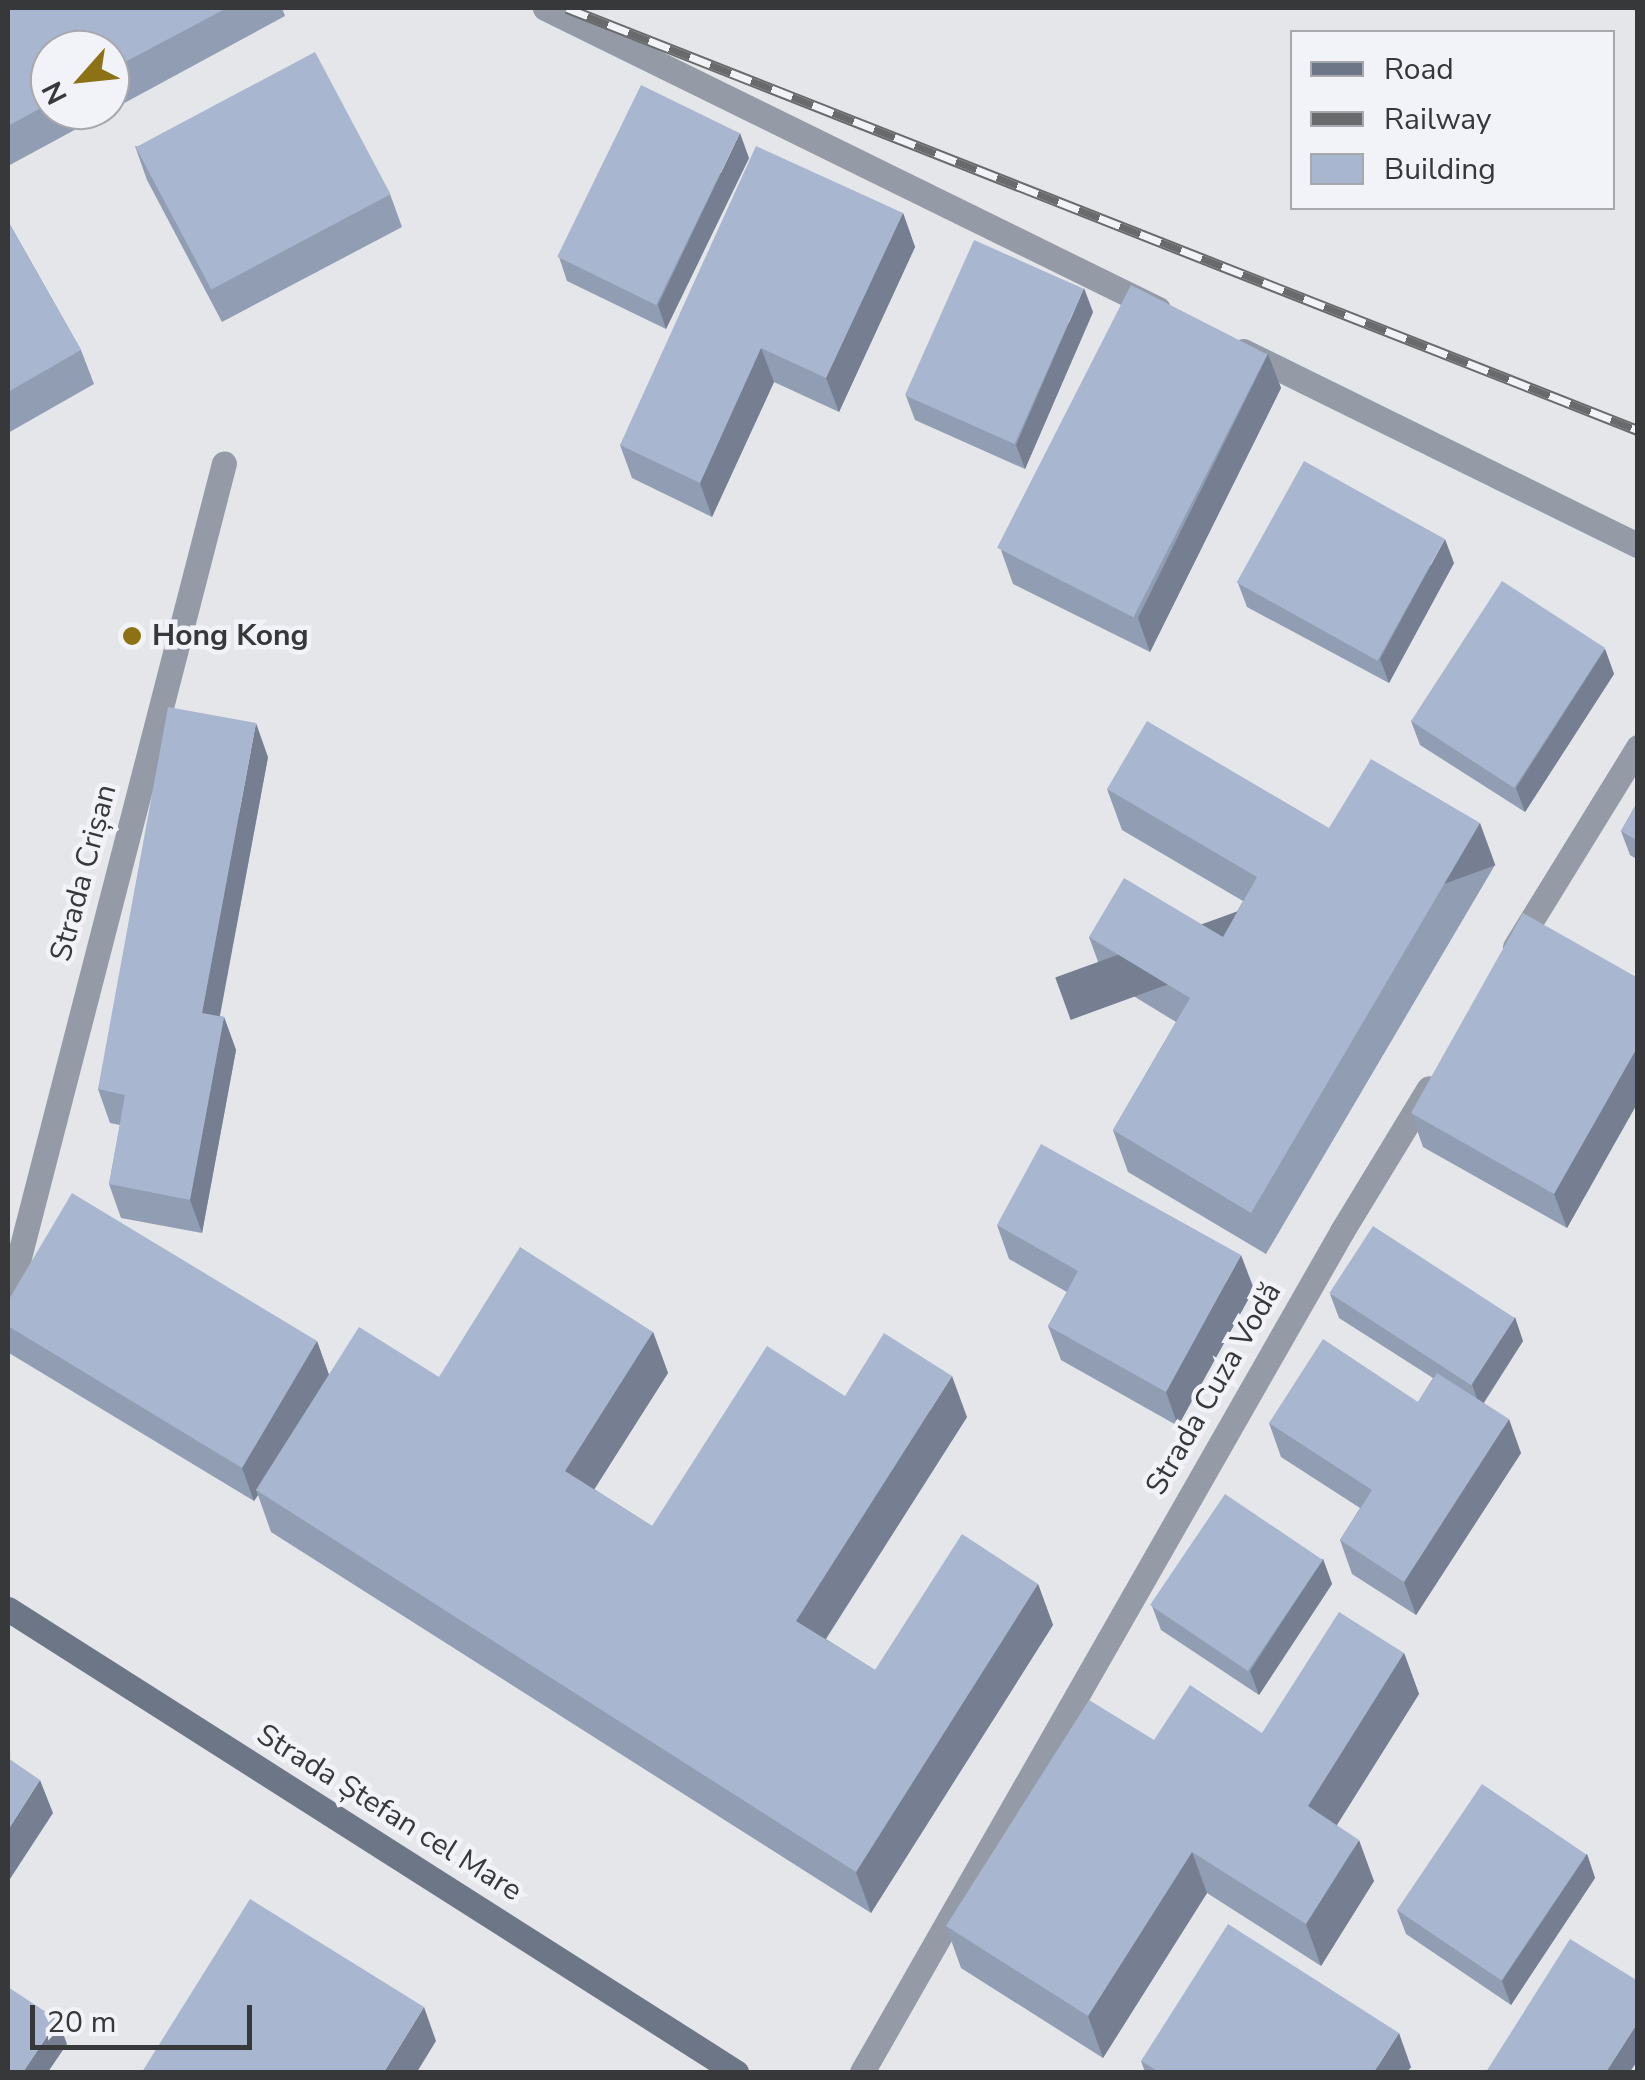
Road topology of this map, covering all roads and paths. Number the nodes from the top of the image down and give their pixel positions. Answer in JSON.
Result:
{"nodes":[{"id":1,"x":545,"y":8,"type":"edge"},
{"id":2,"x":1190,"y":325,"type":"edge"},
{"id":3,"x":1226,"y":342,"type":"edge"},
{"id":4,"x":224,"y":463,"type":"dead end"},
{"id":5,"x":1638,"y":546,"type":"edge"},
{"id":6,"x":1638,"y":747,"type":"edge"},
{"id":7,"x":1505,"y":964,"type":"edge"},
{"id":8,"x":1444,"y":1064,"type":"edge"},
{"id":9,"x":8,"y":1300,"type":"edge"},
{"id":10,"x":8,"y":1609,"type":"edge"},
{"id":11,"x":736,"y":2072,"type":"edge"},
{"id":12,"x":862,"y":2072,"type":"edge"}],
"edges":[{"from":1,"to":2,"type":"street"},
{"from":3,"to":5,"type":"street"},
{"from":4,"to":9,"type":"street","name":"Strada Crișan"},
{"from":6,"to":7,"type":"street"},
{"from":8,"to":12,"type":"street","name":"Strada Cuza Vodă"},
{"from":10,"to":11,"type":"main road","name":"Strada Ștefan cel Mare"}]}
